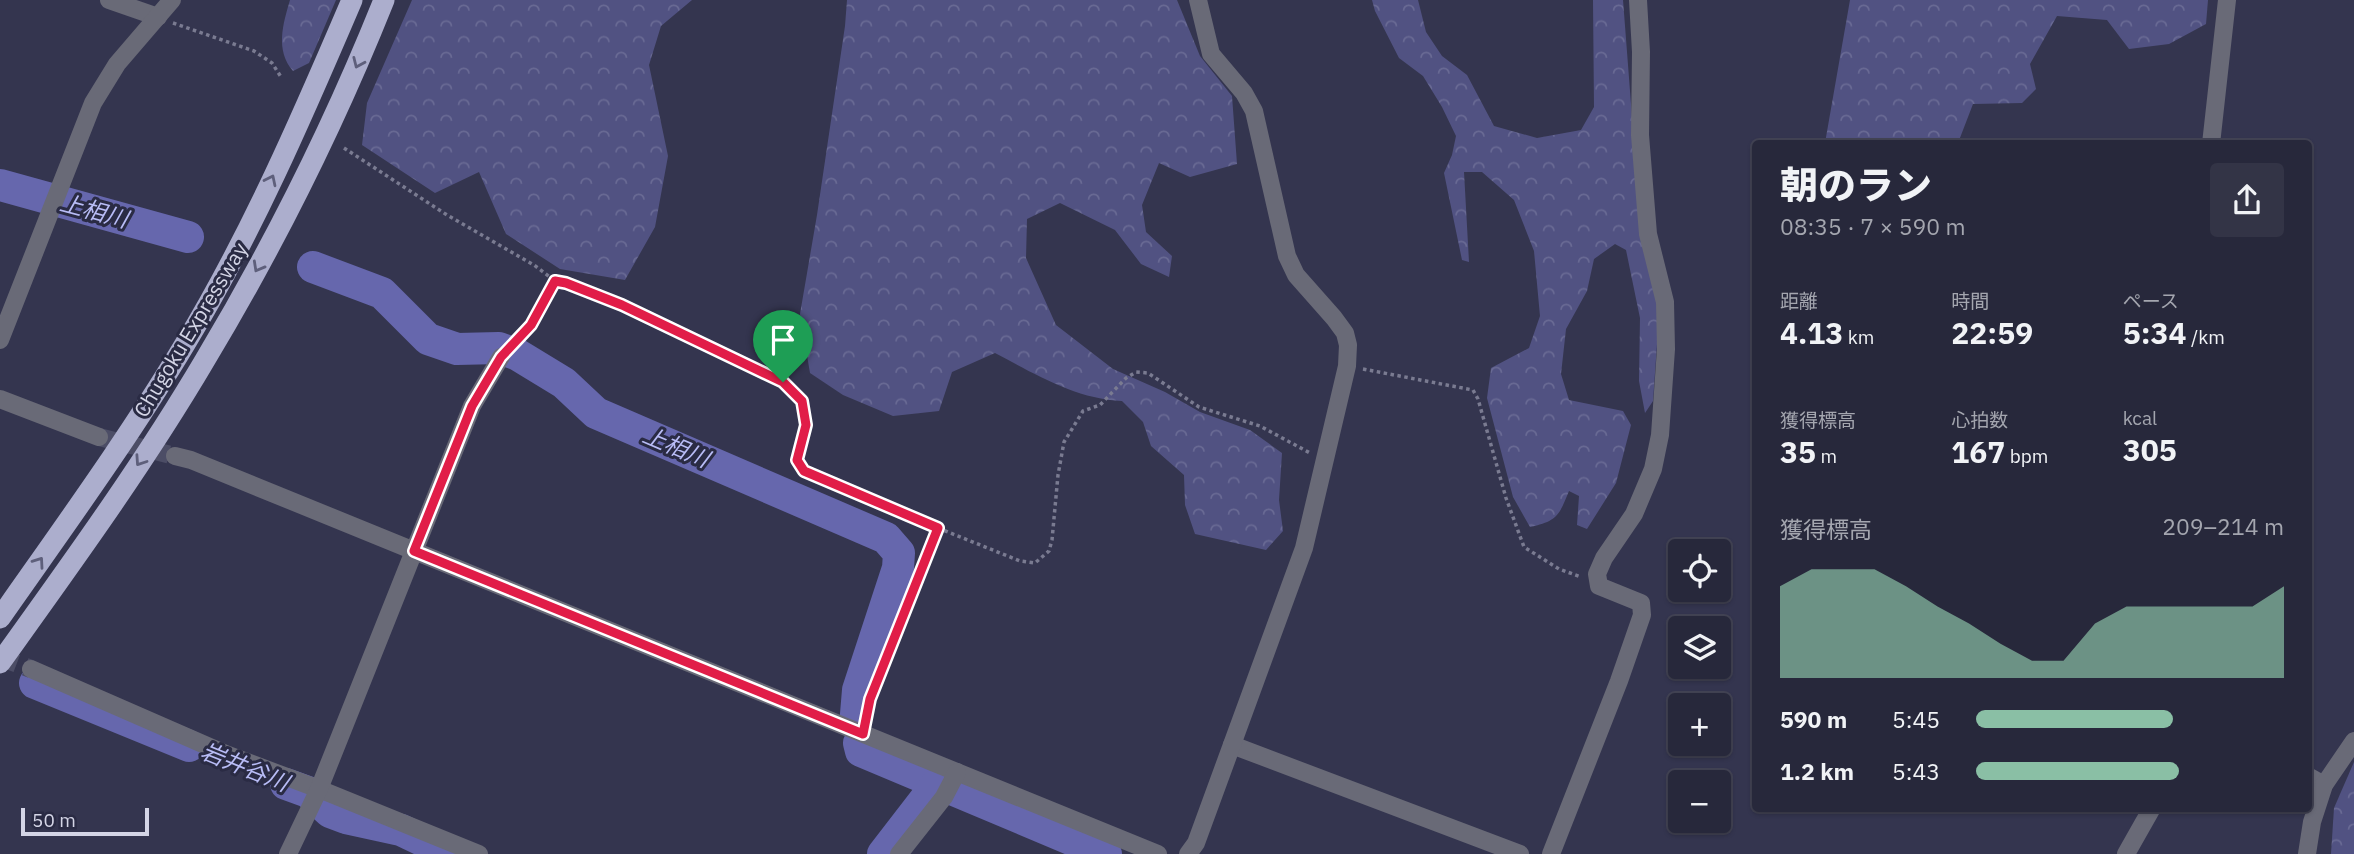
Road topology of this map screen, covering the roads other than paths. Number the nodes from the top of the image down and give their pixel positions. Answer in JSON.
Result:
{"nodes":[{"id":1,"x":109,"y":0,"type":"edge"},
{"id":2,"x":172,"y":0,"type":"edge"},
{"id":3,"x":352,"y":0,"type":"edge"},
{"id":4,"x":384,"y":0,"type":"edge"},
{"id":5,"x":1198,"y":0,"type":"edge"},
{"id":6,"x":1638,"y":0,"type":"edge"},
{"id":7,"x":2227,"y":0,"type":"edge"},
{"id":8,"x":158,"y":17,"type":"junction"},
{"id":9,"x":2211,"y":140,"type":"edge"},
{"id":10,"x":0,"y":340,"type":"edge"},
{"id":11,"x":501,"y":357,"type":"road end"},
{"id":12,"x":0,"y":399,"type":"edge"},
{"id":13,"x":99,"y":437,"type":"tunnel mouth"},
{"id":14,"x":175,"y":456,"type":"tunnel mouth"},
{"id":15,"x":414,"y":551,"type":"junction"},
{"id":16,"x":0,"y":618,"type":"edge"},
{"id":17,"x":0,"y":663,"type":"edge"},
{"id":18,"x":31,"y":668,"type":"tunnel mouth"},
{"id":19,"x":2354,"y":741,"type":"edge"},
{"id":20,"x":1232,"y":745,"type":"junction"},
{"id":21,"x":955,"y":776,"type":"junction"},
{"id":22,"x":2316,"y":781,"type":"edge"},
{"id":23,"x":319,"y":789,"type":"junction"},
{"id":24,"x":2150,"y":812,"type":"edge"},
{"id":25,"x":288,"y":854,"type":"edge"},
{"id":26,"x":479,"y":854,"type":"edge"},
{"id":27,"x":899,"y":854,"type":"edge"},
{"id":28,"x":1158,"y":854,"type":"edge"},
{"id":29,"x":1188,"y":854,"type":"edge"},
{"id":30,"x":1520,"y":854,"type":"edge"},
{"id":31,"x":1551,"y":854,"type":"edge"},
{"id":32,"x":2126,"y":854,"type":"edge"},
{"id":33,"x":2307,"y":854,"type":"edge"}],
"edges":[{"from":1,"to":8,"type":"street"},
{"from":2,"to":8,"type":"street"},
{"from":16,"to":3,"type":"highway","name":"Chugoku Expressway","one_way":true},
{"from":4,"to":17,"type":"highway","name":"Chugoku Expressway","one_way":true},
{"from":5,"to":20,"type":"street"},
{"from":6,"to":31,"type":"street"},
{"from":7,"to":9,"type":"street"},
{"from":8,"to":10,"type":"street"},
{"from":11,"to":15,"type":"street"},
{"from":12,"to":13,"type":"street"},
{"from":14,"to":15,"type":"street"},
{"from":15,"to":21,"type":"street"},
{"from":15,"to":23,"type":"street"},
{"from":18,"to":23,"type":"street"},
{"from":19,"to":22,"type":"street"},
{"from":20,"to":29,"type":"street"},
{"from":20,"to":30,"type":"street"},
{"from":21,"to":27,"type":"street"},
{"from":21,"to":28,"type":"street"},
{"from":22,"to":33,"type":"street"},
{"from":23,"to":25,"type":"street"},
{"from":23,"to":26,"type":"street"},
{"from":24,"to":32,"type":"street"}]}
